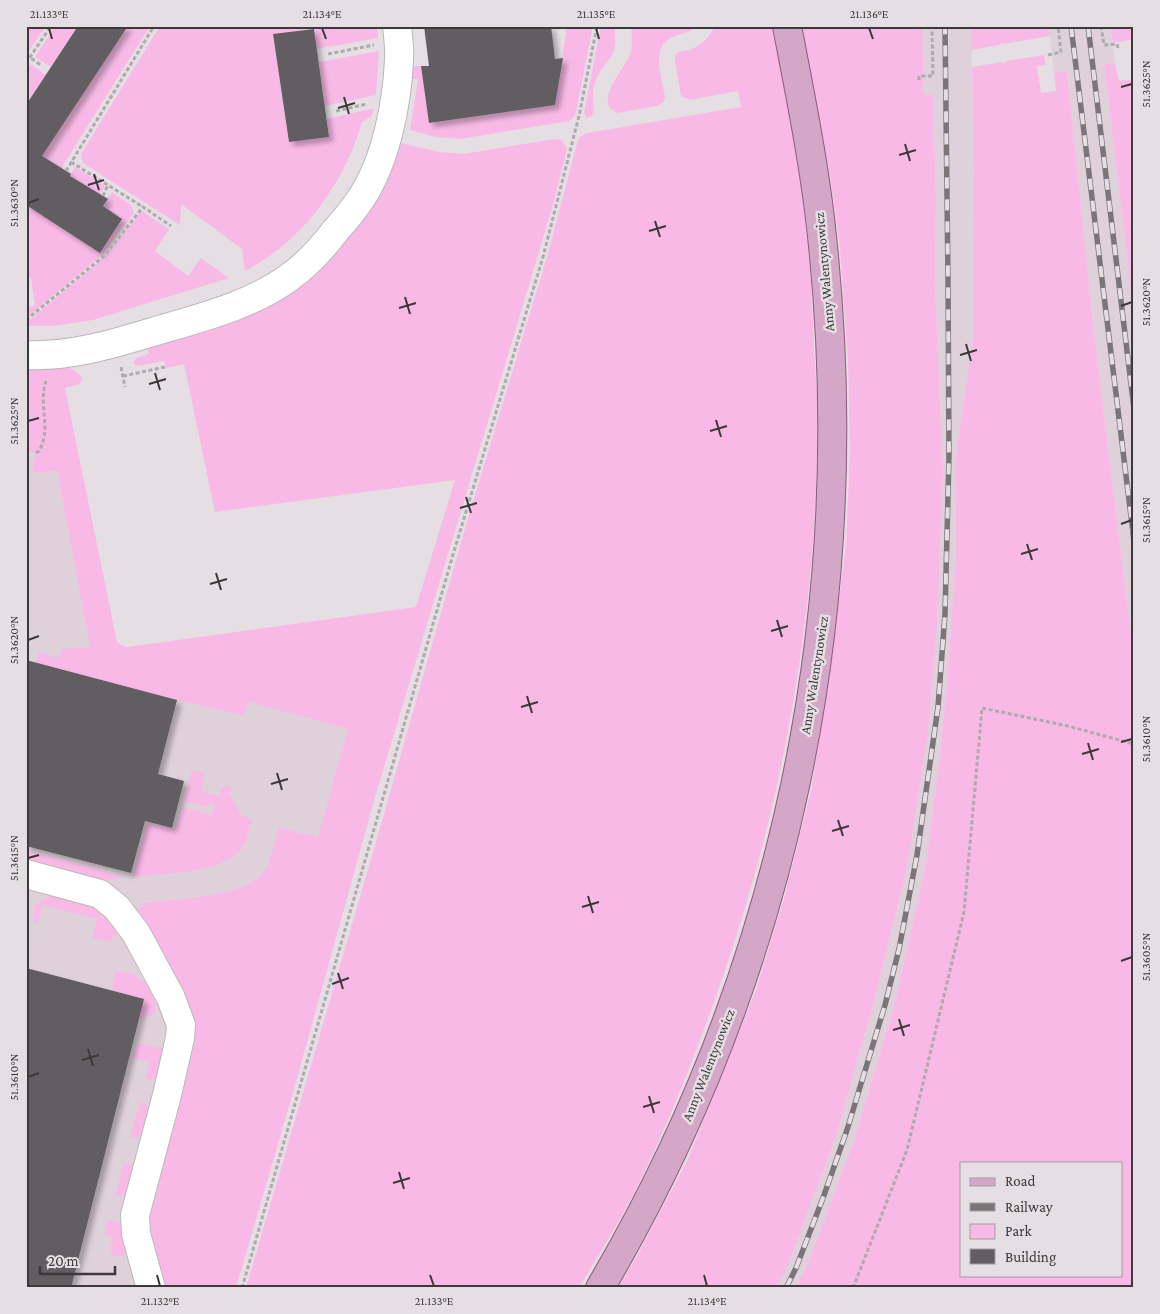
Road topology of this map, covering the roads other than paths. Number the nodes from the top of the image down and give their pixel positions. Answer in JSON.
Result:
{"nodes":[{"id":1,"x":787,"y":26,"type":"edge"},
{"id":2,"x":390,"y":35,"type":"edge"},
{"id":3,"x":26,"y":355,"type":"edge"},
{"id":4,"x":26,"y":874,"type":"edge"},
{"id":5,"x":151,"y":1288,"type":"edge"},
{"id":6,"x":600,"y":1288,"type":"edge"}],
"edges":[{"from":1,"to":6,"type":"main road","name":"Anny Walentynowicz"},
{"from":2,"to":3,"type":"lane"},
{"from":4,"to":5,"type":"lane"}]}
